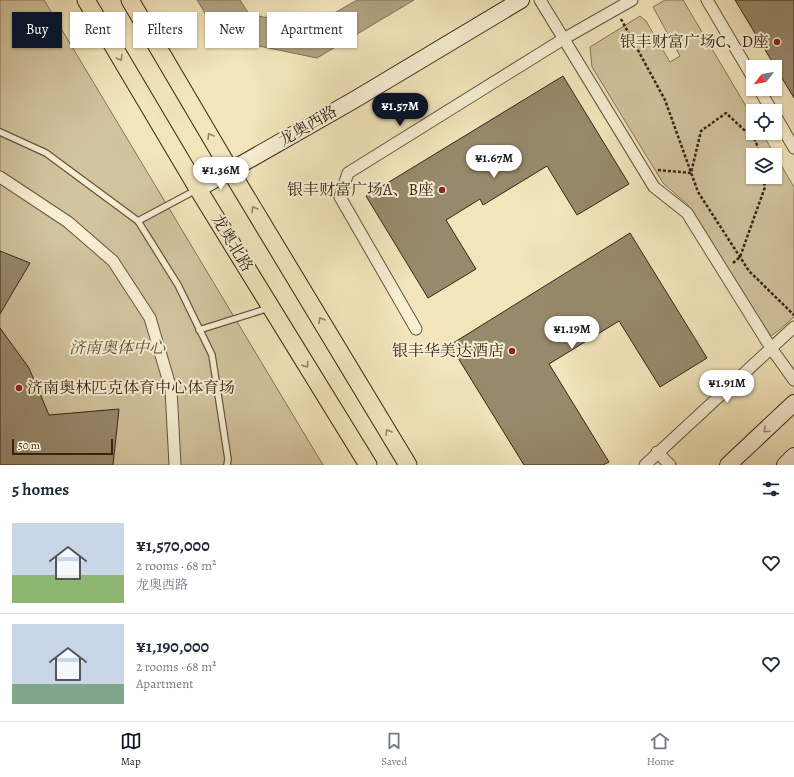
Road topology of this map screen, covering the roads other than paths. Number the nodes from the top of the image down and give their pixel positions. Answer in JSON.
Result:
{"nodes":[{"id":1,"x":86,"y":0,"type":"edge"},
{"id":2,"x":130,"y":0,"type":"edge"},
{"id":3,"x":521,"y":0,"type":"edge"},
{"id":4,"x":540,"y":0,"type":"edge"},
{"id":5,"x":632,"y":0,"type":"edge"},
{"id":6,"x":707,"y":0,"type":"edge"},
{"id":7,"x":565,"y":38,"type":"junction"},
{"id":8,"x":746,"y":66,"type":"edge"},
{"id":9,"x":782,"y":128,"type":"edge"},
{"id":10,"x":0,"y":132,"type":"edge"},
{"id":11,"x":794,"y":148,"type":"edge"},
{"id":12,"x":230,"y":170,"type":"junction"},
{"id":13,"x":0,"y":177,"type":"edge"},
{"id":14,"x":198,"y":189,"type":"junction"},
{"id":15,"x":138,"y":221,"type":"junction"},
{"id":16,"x":271,"y":307,"type":"junction"},
{"id":17,"x":794,"y":327,"type":"edge"},
{"id":18,"x":416,"y":329,"type":"dead end"},
{"id":19,"x":199,"y":330,"type":"junction"},
{"id":20,"x":771,"y":348,"type":"junction"},
{"id":21,"x":794,"y":380,"type":"edge"},
{"id":22,"x":794,"y":403,"type":"edge"},
{"id":23,"x":657,"y":452,"type":"junction"},
{"id":24,"x":794,"y":456,"type":"edge"},
{"id":25,"x":175,"y":465,"type":"edge"},
{"id":26,"x":227,"y":465,"type":"edge"},
{"id":27,"x":368,"y":465,"type":"edge"},
{"id":28,"x":408,"y":465,"type":"edge"},
{"id":29,"x":645,"y":465,"type":"edge"},
{"id":30,"x":670,"y":465,"type":"edge"},
{"id":31,"x":728,"y":465,"type":"edge"},
{"id":32,"x":785,"y":465,"type":"edge"}],
"edges":[{"from":1,"to":14,"type":"main road","name":"龙奥北路","one_way":true},
{"from":12,"to":2,"type":"main road","one_way":true},
{"from":3,"to":12,"type":"street","name":"龙奥西路"},
{"from":4,"to":7,"type":"street"},
{"from":5,"to":7,"type":"street"},
{"from":6,"to":8,"type":"street"},
{"from":7,"to":18,"type":"street"},
{"from":7,"to":20,"type":"street"},
{"from":9,"to":11,"type":"street"},
{"from":10,"to":15,"type":"lane"},
{"from":12,"to":14,"type":"street","name":"龙奥西路"},
{"from":28,"to":12,"type":"main road","one_way":true},
{"from":13,"to":25,"type":"street"},
{"from":14,"to":15,"type":"lane"},
{"from":14,"to":16,"type":"main road","name":"龙奥北路"},
{"from":15,"to":19,"type":"lane"},
{"from":16,"to":19,"type":"lane"},
{"from":16,"to":27,"type":"main road","name":"龙奥北路","one_way":true},
{"from":17,"to":20,"type":"street"},
{"from":19,"to":26,"type":"lane"},
{"from":20,"to":21,"type":"street"},
{"from":20,"to":23,"type":"street"},
{"from":22,"to":31,"type":"street","one_way":true},
{"from":23,"to":29,"type":"street"},
{"from":23,"to":30,"type":"street"},
{"from":24,"to":32,"type":"street"}]}
